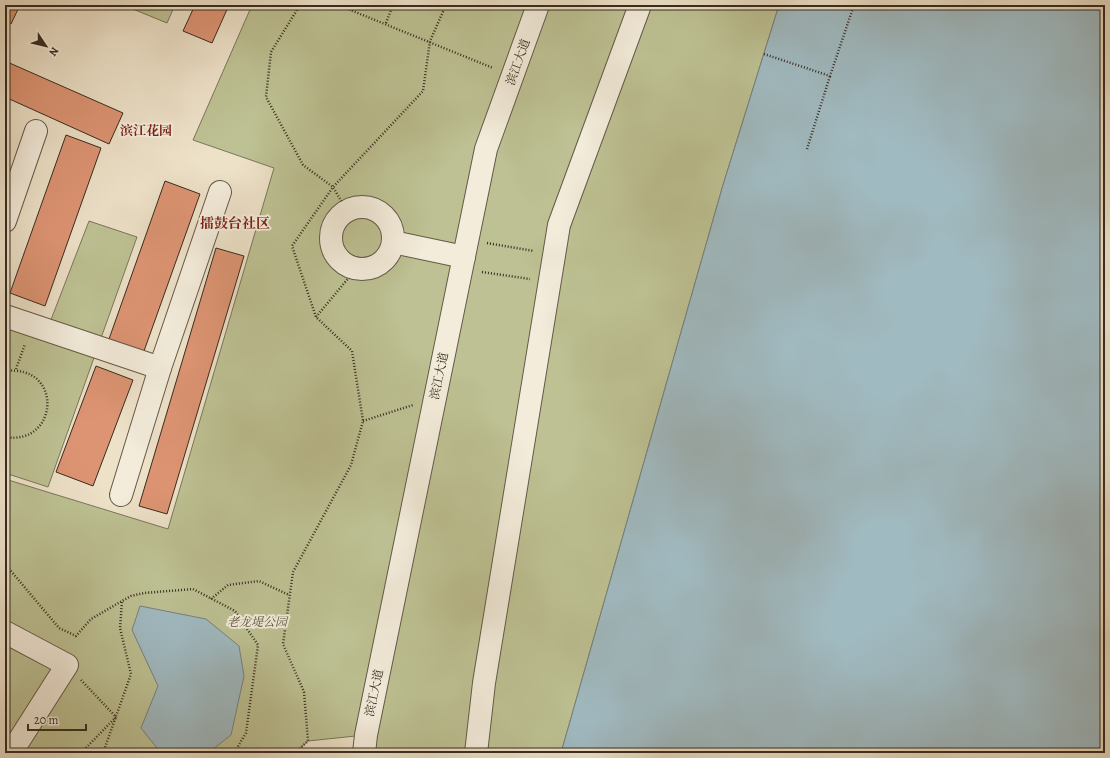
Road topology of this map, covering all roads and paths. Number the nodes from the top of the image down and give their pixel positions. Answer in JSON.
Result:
{"nodes":[{"id":1,"x":300,"y":5,"type":"edge"},
{"id":2,"x":338,"y":5,"type":"edge"},
{"id":3,"x":393,"y":5,"type":"edge"},
{"id":4,"x":446,"y":5,"type":"edge"},
{"id":5,"x":538,"y":5,"type":"edge"},
{"id":6,"x":640,"y":5,"type":"edge"},
{"id":7,"x":854,"y":5,"type":"edge"},
{"id":8,"x":386,"y":23,"type":"junction"},
{"id":9,"x":430,"y":41,"type":"junction"},
{"id":10,"x":764,"y":54,"type":"dead end"},
{"id":11,"x":512,"y":76,"type":"junction"},
{"id":12,"x":830,"y":76,"type":"junction"},
{"id":13,"x":36,"y":131,"type":"dead end"},
{"id":14,"x":807,"y":150,"type":"dead end"},
{"id":15,"x":333,"y":187,"type":"junction"},
{"id":16,"x":220,"y":192,"type":"dead end"},
{"id":17,"x":347,"y":211,"type":"junction"},
{"id":18,"x":5,"y":221,"type":"edge"},
{"id":19,"x":393,"y":242,"type":"junction"},
{"id":20,"x":554,"y":254,"type":"junction"},
{"id":21,"x":464,"y":255,"type":"junction"},
{"id":22,"x":356,"y":269,"type":"junction"},
{"id":23,"x":550,"y":282,"type":"junction"},
{"id":24,"x":5,"y":316,"type":"edge"},
{"id":25,"x":316,"y":317,"type":"junction"},
{"id":26,"x":32,"y":325,"type":"junction"},
{"id":27,"x":160,"y":368,"type":"junction"},
{"id":28,"x":16,"y":370,"type":"junction"},
{"id":29,"x":5,"y":371,"type":"edge"},
{"id":30,"x":435,"y":398,"type":"junction"},
{"id":31,"x":363,"y":421,"type":"junction"},
{"id":32,"x":5,"y":437,"type":"edge"},
{"id":33,"x":121,"y":495,"type":"dead end"},
{"id":34,"x":5,"y":564,"type":"edge"},
{"id":35,"x":289,"y":596,"type":"junction"},
{"id":36,"x":211,"y":599,"type":"junction"},
{"id":37,"x":122,"y":601,"type":"junction"},
{"id":38,"x":5,"y":632,"type":"edge"},
{"id":39,"x":67,"y":665,"type":"junction"},
{"id":40,"x":116,"y":717,"type":"junction"},
{"id":41,"x":11,"y":745,"type":"edge"},
{"id":42,"x":83,"y":752,"type":"dead end"},
{"id":43,"x":103,"y":753,"type":"edge"},
{"id":44,"x":234,"y":753,"type":"edge"},
{"id":45,"x":295,"y":753,"type":"edge"},
{"id":46,"x":364,"y":753,"type":"edge"},
{"id":47,"x":476,"y":753,"type":"edge"}],
"edges":[{"from":1,"to":15,"type":"path"},
{"from":2,"to":8,"type":"path"},
{"from":3,"to":8,"type":"path"},
{"from":4,"to":9,"type":"path"},
{"from":5,"to":11,"type":"street","name":"滨江大道"},
{"from":6,"to":20,"type":"street"},
{"from":7,"to":12,"type":"path"},
{"from":8,"to":9,"type":"path"},
{"from":9,"to":11,"type":"path"},
{"from":9,"to":15,"type":"path"},
{"from":10,"to":12,"type":"path"},
{"from":11,"to":21,"type":"street","name":"滨江大道"},
{"from":12,"to":14,"type":"path"},
{"from":13,"to":18,"type":"street"},
{"from":15,"to":17,"type":"path"},
{"from":15,"to":25,"type":"path"},
{"from":16,"to":27,"type":"street"},
{"from":17,"to":19,"type":"street"},
{"from":17,"to":22,"type":"street"},
{"from":19,"to":21,"type":"street"},
{"from":19,"to":22,"type":"street"},
{"from":20,"to":21,"type":"path"},
{"from":20,"to":23,"type":"street"},
{"from":21,"to":23,"type":"path"},
{"from":21,"to":30,"type":"street","name":"滨江大道"},
{"from":22,"to":25,"type":"path"},
{"from":23,"to":47,"type":"street"},
{"from":24,"to":26,"type":"street"},
{"from":25,"to":31,"type":"path"},
{"from":26,"to":27,"type":"street"},
{"from":26,"to":28,"type":"path"},
{"from":27,"to":33,"type":"street"},
{"from":28,"to":29,"type":"path"},
{"from":28,"to":32,"type":"path"},
{"from":30,"to":31,"type":"path"},
{"from":30,"to":46,"type":"street","name":"滨江大道"},
{"from":31,"to":35,"type":"path"},
{"from":34,"to":37,"type":"path"},
{"from":35,"to":36,"type":"path"},
{"from":35,"to":45,"type":"path"},
{"from":36,"to":37,"type":"path"},
{"from":36,"to":44,"type":"path"},
{"from":37,"to":40,"type":"path"},
{"from":38,"to":39,"type":"street"},
{"from":39,"to":40,"type":"path"},
{"from":39,"to":41,"type":"street"},
{"from":40,"to":42,"type":"path"},
{"from":40,"to":43,"type":"path"}]}
